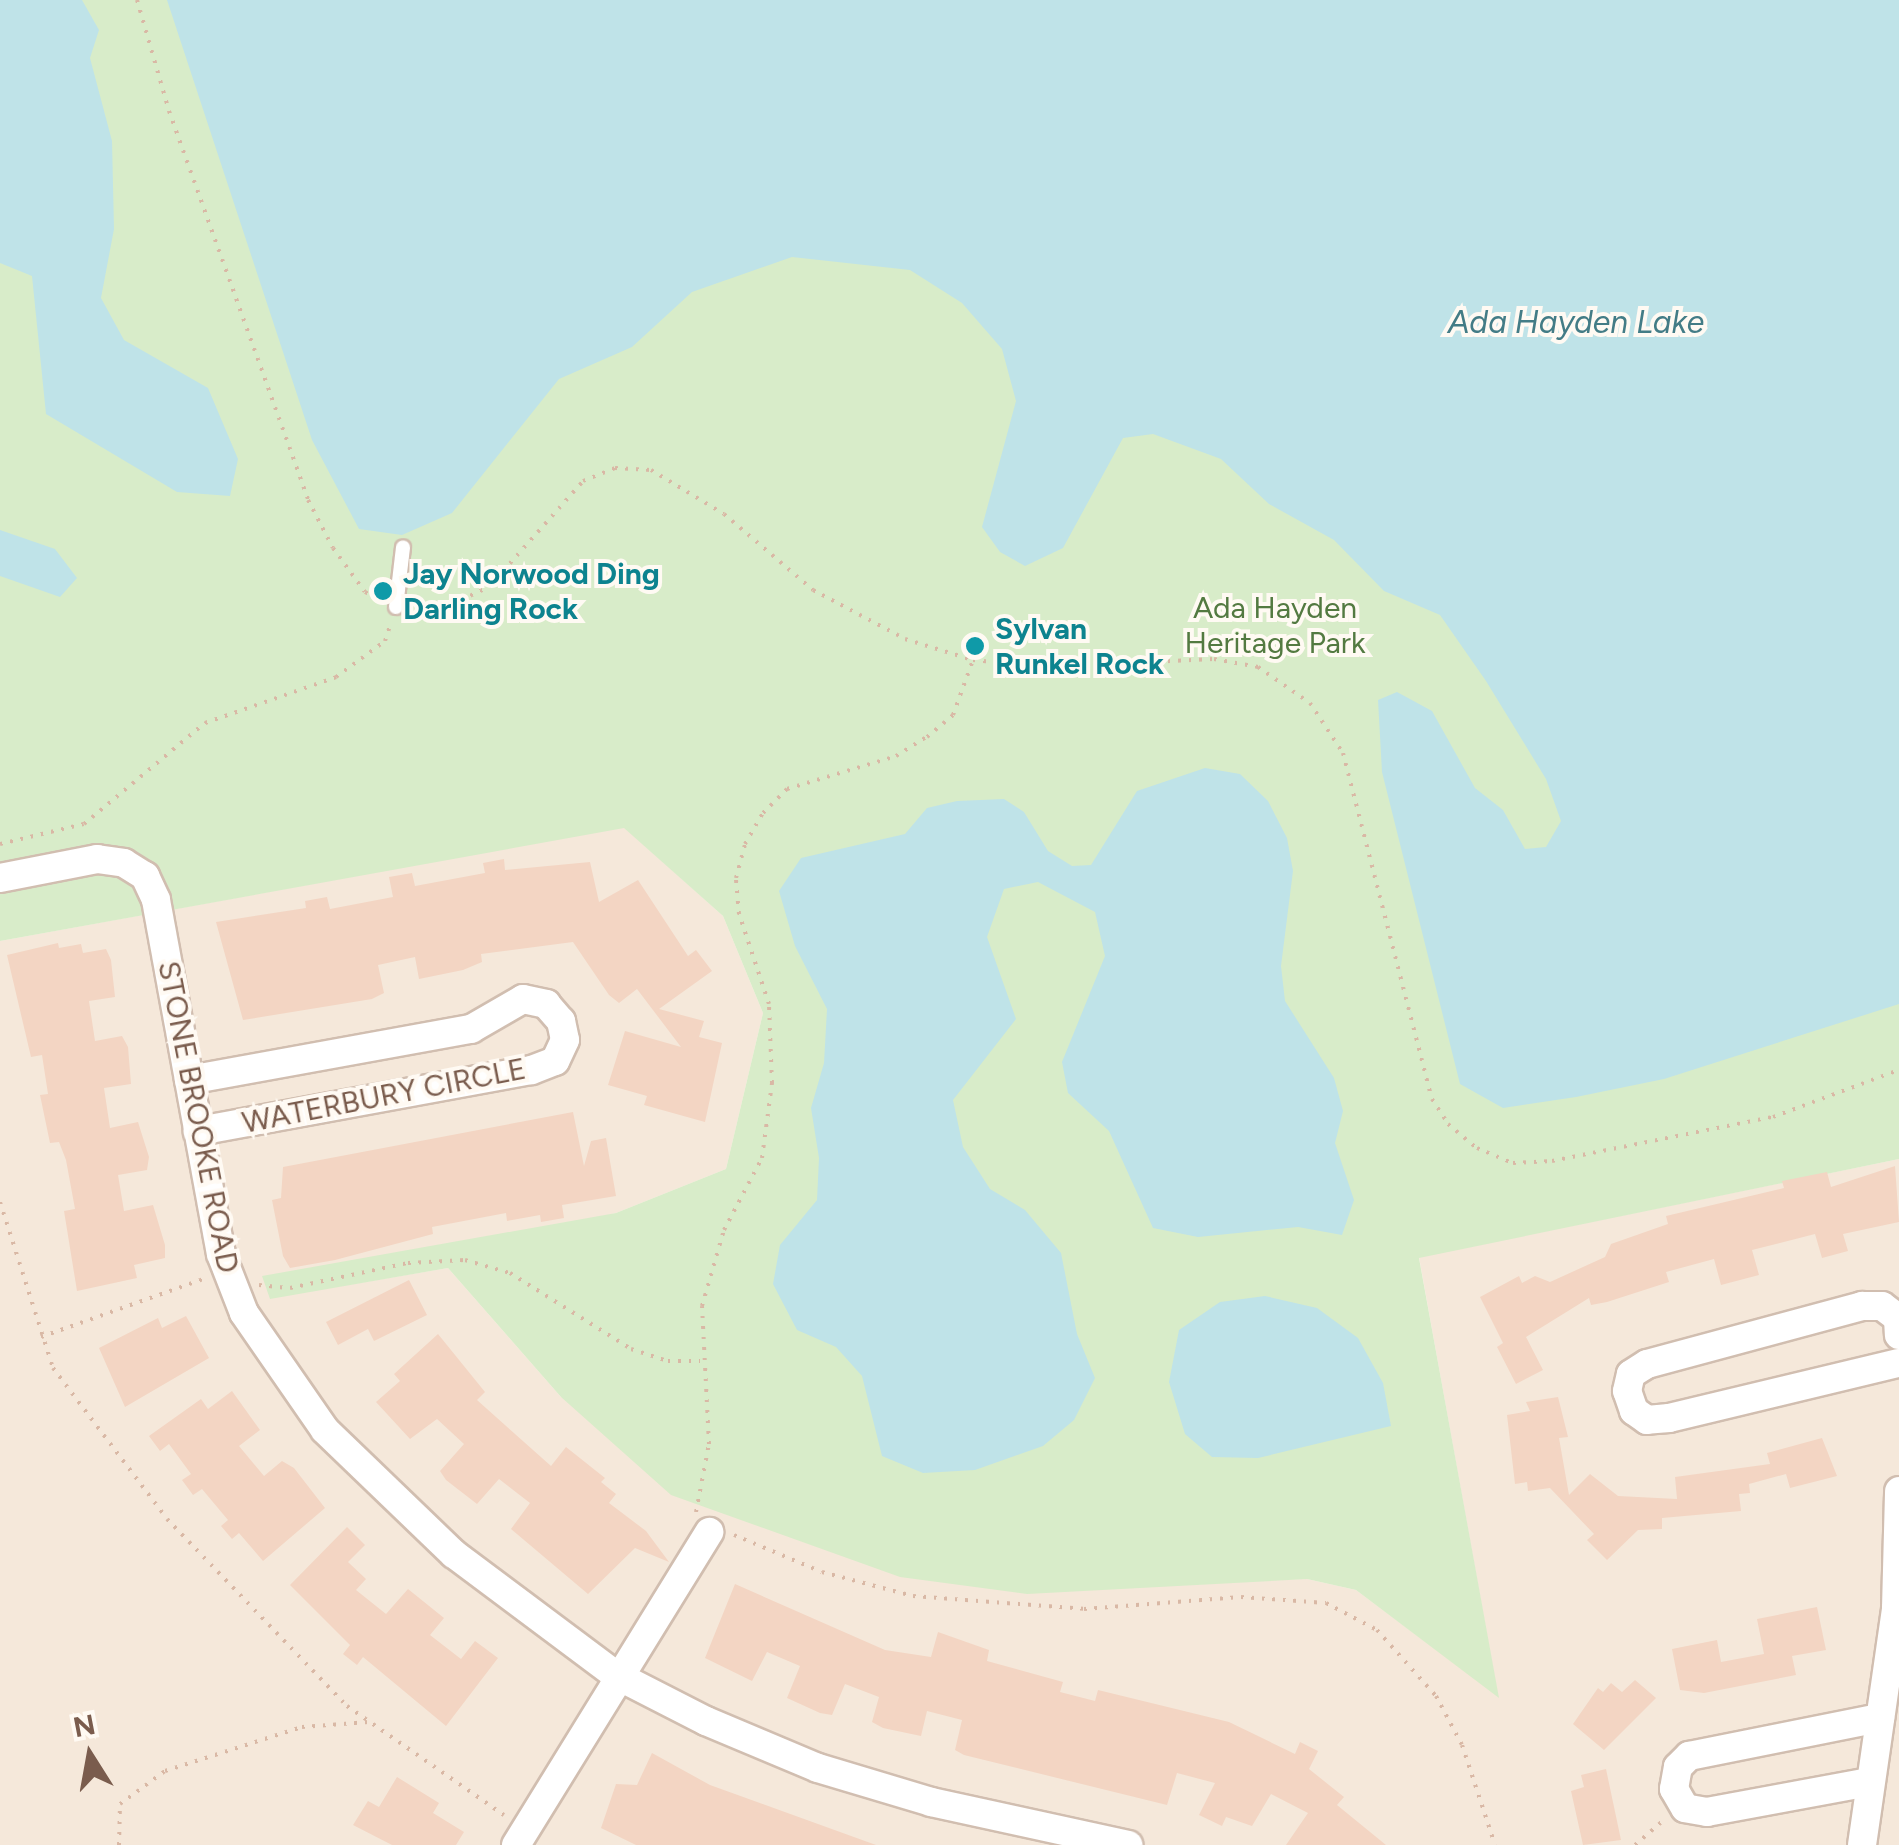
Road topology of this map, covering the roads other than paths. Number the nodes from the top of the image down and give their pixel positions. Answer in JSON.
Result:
{"nodes":[{"id":1,"x":403,"y":546,"type":"dead end"},
{"id":2,"x":396,"y":607,"type":"road end"},
{"id":3,"x":0,"y":878,"type":"edge"},
{"id":4,"x":190,"y":1080,"type":"junction"},
{"id":5,"x":198,"y":1131,"type":"junction"},
{"id":6,"x":1899,"y":1335,"type":"edge"},
{"id":7,"x":1899,"y":1346,"type":"edge"},
{"id":8,"x":1898,"y":1362,"type":"edge"},
{"id":9,"x":1899,"y":1391,"type":"edge"},
{"id":10,"x":1899,"y":1491,"type":"edge"},
{"id":11,"x":709,"y":1532,"type":"road end"},
{"id":12,"x":616,"y":1676,"type":"junction"},
{"id":13,"x":1880,"y":1718,"type":"junction"},
{"id":14,"x":1869,"y":1782,"type":"junction"},
{"id":15,"x":520,"y":1837,"type":"edge"},
{"id":16,"x":1128,"y":1845,"type":"edge"},
{"id":17,"x":1862,"y":1845,"type":"edge"}],
"edges":[{"from":1,"to":2,"type":"lane"},
{"from":3,"to":4,"type":"street","name":"STONE BROOKE ROAD"},
{"from":4,"to":5,"type":"street","name":"STONE BROOKE ROAD"},
{"from":4,"to":5,"type":"street","name":"WATERBURY CIRCLE"},
{"from":5,"to":12,"type":"street","name":"STONE BROOKE ROAD"},
{"from":6,"to":8,"type":"street"},
{"from":7,"to":8,"type":"street"},
{"from":8,"to":9,"type":"street"},
{"from":10,"to":13,"type":"street"},
{"from":11,"to":12,"type":"street"},
{"from":12,"to":15,"type":"street"},
{"from":12,"to":16,"type":"street","name":"STONE BROOKE ROAD"},
{"from":13,"to":14,"type":"street"},
{"from":13,"to":14,"type":"street"},
{"from":14,"to":17,"type":"street"}]}
